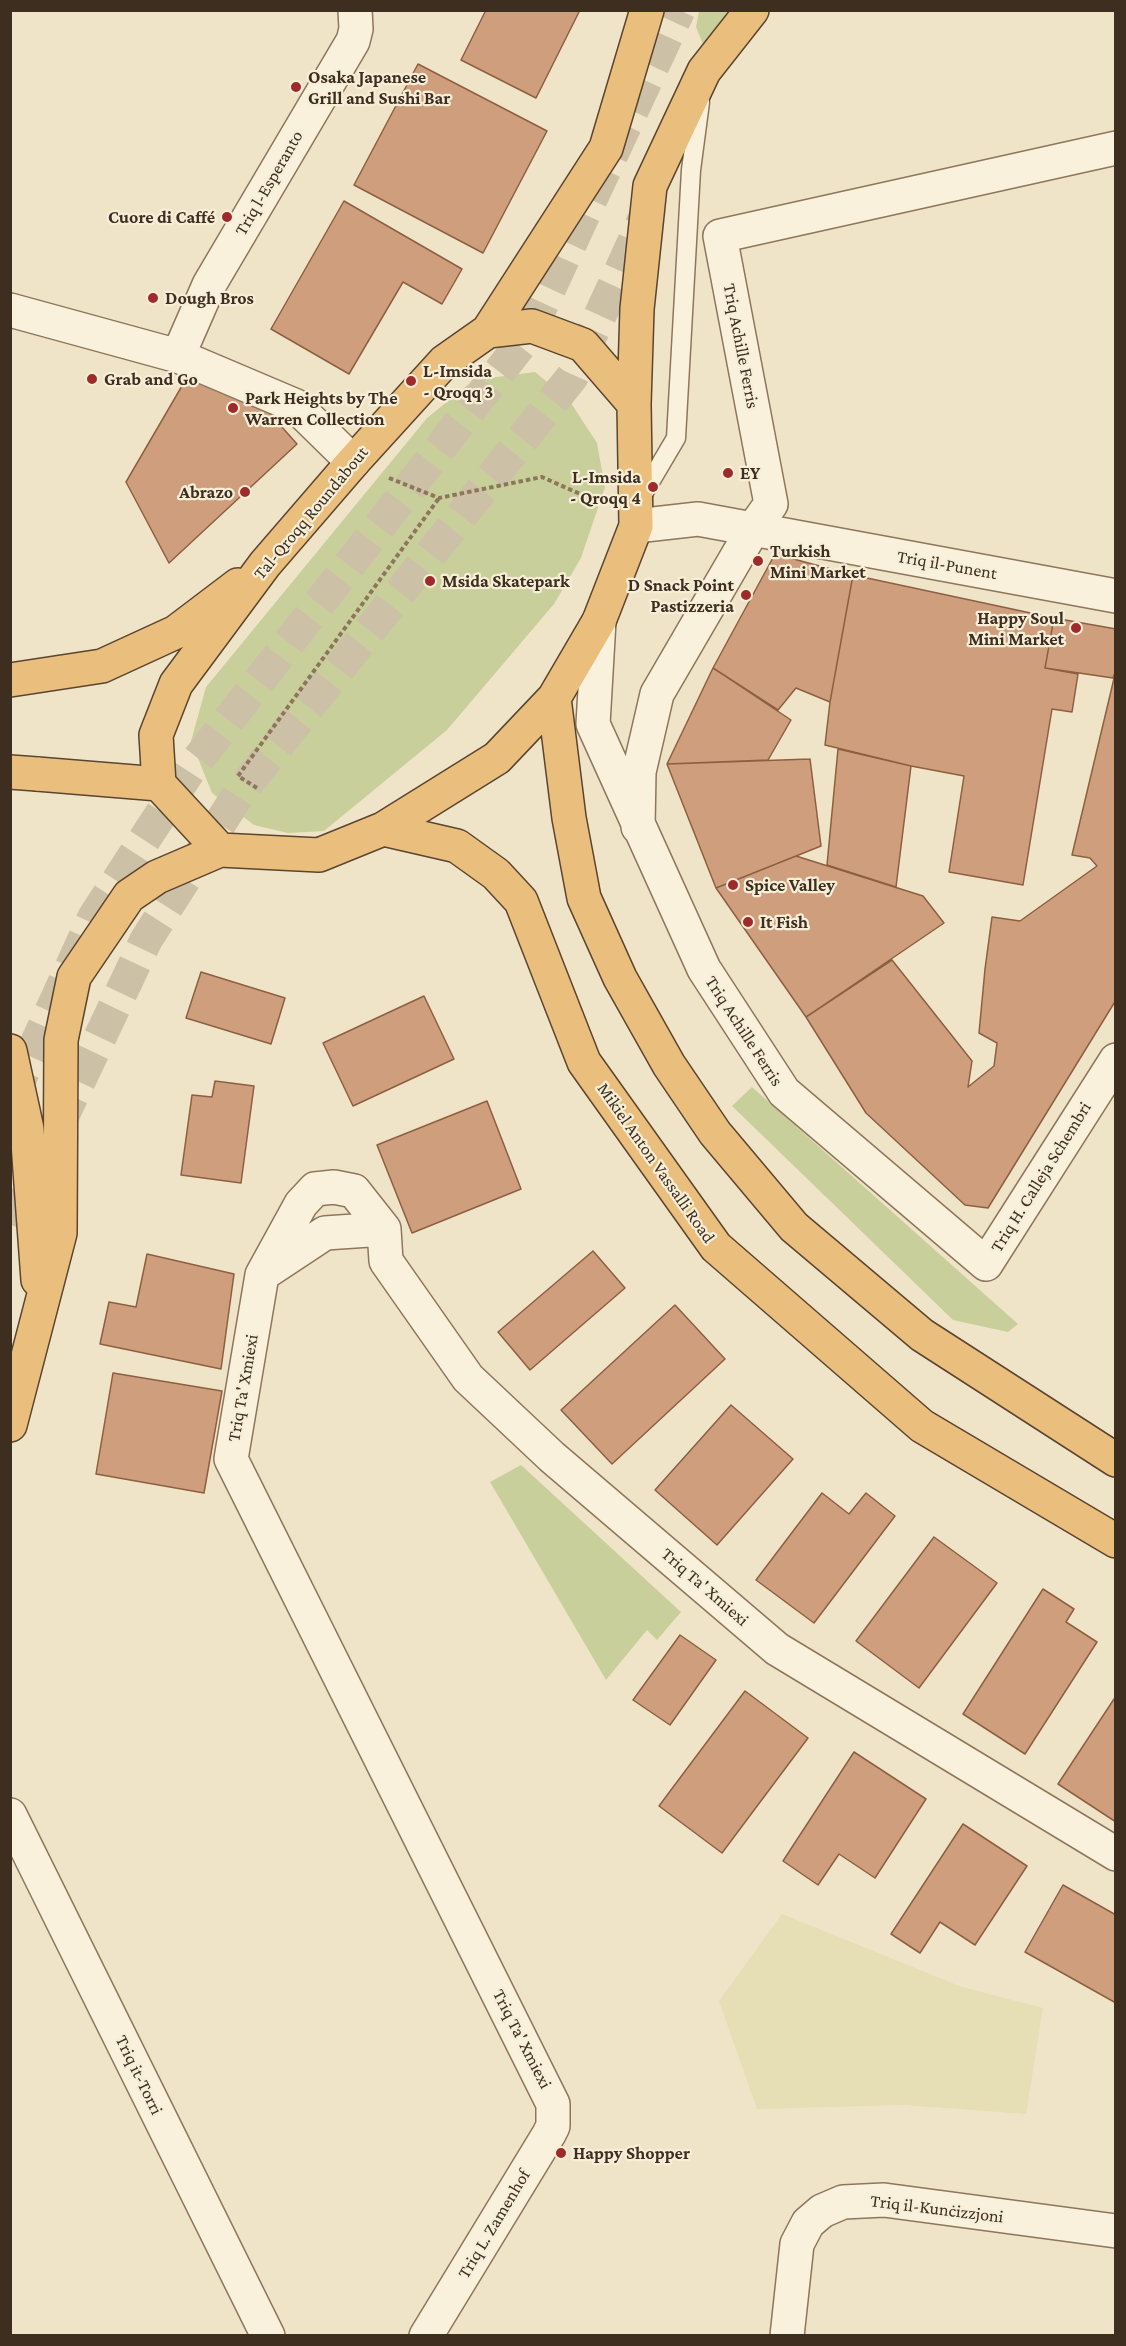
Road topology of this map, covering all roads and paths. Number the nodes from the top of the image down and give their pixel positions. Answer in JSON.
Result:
{"nodes":[{"id":1,"x":355,"y":10,"type":"edge"},
{"id":2,"x":647,"y":10,"type":"edge"},
{"id":3,"x":752,"y":10,"type":"edge"},
{"id":4,"x":704,"y":71,"type":"junction"},
{"id":5,"x":1116,"y":148,"type":"edge"},
{"id":6,"x":10,"y":310,"type":"edge"},
{"id":7,"x":488,"y":331,"type":"junction"},
{"id":8,"x":178,"y":356,"type":"junction"},
{"id":9,"x":634,"y":404,"type":"junction"},
{"id":10,"x":367,"y":468,"type":"junction"},
{"id":11,"x":439,"y":498,"type":"junction"},
{"id":12,"x":600,"y":503,"type":"dead end"},
{"id":13,"x":636,"y":516,"type":"junction"},
{"id":14,"x":753,"y":529,"type":"junction"},
{"id":15,"x":265,"y":564,"type":"junction"},
{"id":16,"x":1116,"y":596,"type":"edge"},
{"id":17,"x":599,"y":621,"type":"junction"},
{"id":18,"x":12,"y":680,"type":"edge"},
{"id":19,"x":554,"y":698,"type":"junction"},
{"id":20,"x":24,"y":773,"type":"edge"},
{"id":21,"x":159,"y":784,"type":"junction"},
{"id":22,"x":257,"y":788,"type":"dead end"},
{"id":23,"x":638,"y":827,"type":"junction"},
{"id":24,"x":384,"y":829,"type":"junction"},
{"id":25,"x":220,"y":850,"type":"junction"},
{"id":26,"x":10,"y":1051,"type":"edge"},
{"id":27,"x":1116,"y":1060,"type":"edge"},
{"id":28,"x":384,"y":1229,"type":"junction"},
{"id":29,"x":986,"y":1264,"type":"joint"},
{"id":30,"x":262,"y":1275,"type":"junction"},
{"id":31,"x":40,"y":1306,"type":"junction"},
{"id":32,"x":10,"y":1425,"type":"edge"},
{"id":33,"x":1116,"y":1460,"type":"edge"},
{"id":34,"x":1116,"y":1541,"type":"edge"},
{"id":35,"x":10,"y":1815,"type":"edge"},
{"id":36,"x":1116,"y":1854,"type":"edge"},
{"id":37,"x":554,"y":2111,"type":"joint"},
{"id":38,"x":1116,"y":2231,"type":"edge"},
{"id":39,"x":268,"y":2336,"type":"edge"},
{"id":40,"x":426,"y":2336,"type":"edge"},
{"id":41,"x":787,"y":2336,"type":"edge"}],
"edges":[{"from":1,"to":8,"type":"street","name":"Triq l-Esperanto"},
{"from":2,"to":7,"type":"highway"},
{"from":3,"to":4,"type":"highway"},
{"from":4,"to":9,"type":"highway"},
{"from":4,"to":13,"type":"lane"},
{"from":5,"to":14,"type":"street","name":"Triq Achille Ferris"},
{"from":6,"to":8,"type":"street"},
{"from":7,"to":9,"type":"highway","name":"Tal-Qroqq Roundabout"},
{"from":7,"to":10,"type":"highway","name":"Tal-Qroqq Roundabout"},
{"from":8,"to":10,"type":"street"},
{"from":9,"to":13,"type":"highway"},
{"from":10,"to":11,"type":"path"},
{"from":10,"to":15,"type":"highway","name":"Tal-Qroqq Roundabout"},
{"from":11,"to":12,"type":"path"},
{"from":11,"to":22,"type":"path"},
{"from":13,"to":14,"type":"street","name":"Triq il-Punent"},
{"from":13,"to":17,"type":"highway"},
{"from":14,"to":16,"type":"street","name":"Triq il-Punent"},
{"from":14,"to":23,"type":"street","name":"Triq Achille Ferris"},
{"from":15,"to":18,"type":"highway"},
{"from":15,"to":21,"type":"highway","name":"Tal-Qroqq Roundabout"},
{"from":17,"to":19,"type":"highway"},
{"from":17,"to":23,"type":"street","name":"Triq Achille Ferris"},
{"from":19,"to":24,"type":"highway"},
{"from":19,"to":33,"type":"highway"},
{"from":20,"to":21,"type":"highway"},
{"from":21,"to":25,"type":"highway"},
{"from":23,"to":29,"type":"street","name":"Triq Achille Ferris"},
{"from":24,"to":25,"type":"highway"},
{"from":24,"to":34,"type":"highway","name":"Mikiel Anton Vassalli Road"},
{"from":25,"to":31,"type":"highway"},
{"from":26,"to":31,"type":"highway"},
{"from":27,"to":29,"type":"street","name":"Triq H. Calleja Schembri"},
{"from":28,"to":30,"type":"street"},
{"from":28,"to":30,"type":"street","name":"Triq Ta' Xmiexi"},
{"from":28,"to":36,"type":"street","name":"Triq Ta' Xmiexi"},
{"from":30,"to":37,"type":"street","name":"Triq Ta' Xmiexi"},
{"from":31,"to":32,"type":"highway"},
{"from":35,"to":39,"type":"street","name":"Triq it-Torri"},
{"from":37,"to":40,"type":"street","name":"Triq L. Zamenhof"},
{"from":38,"to":41,"type":"street","name":"Triq il-Kunċizzjoni"}]}
